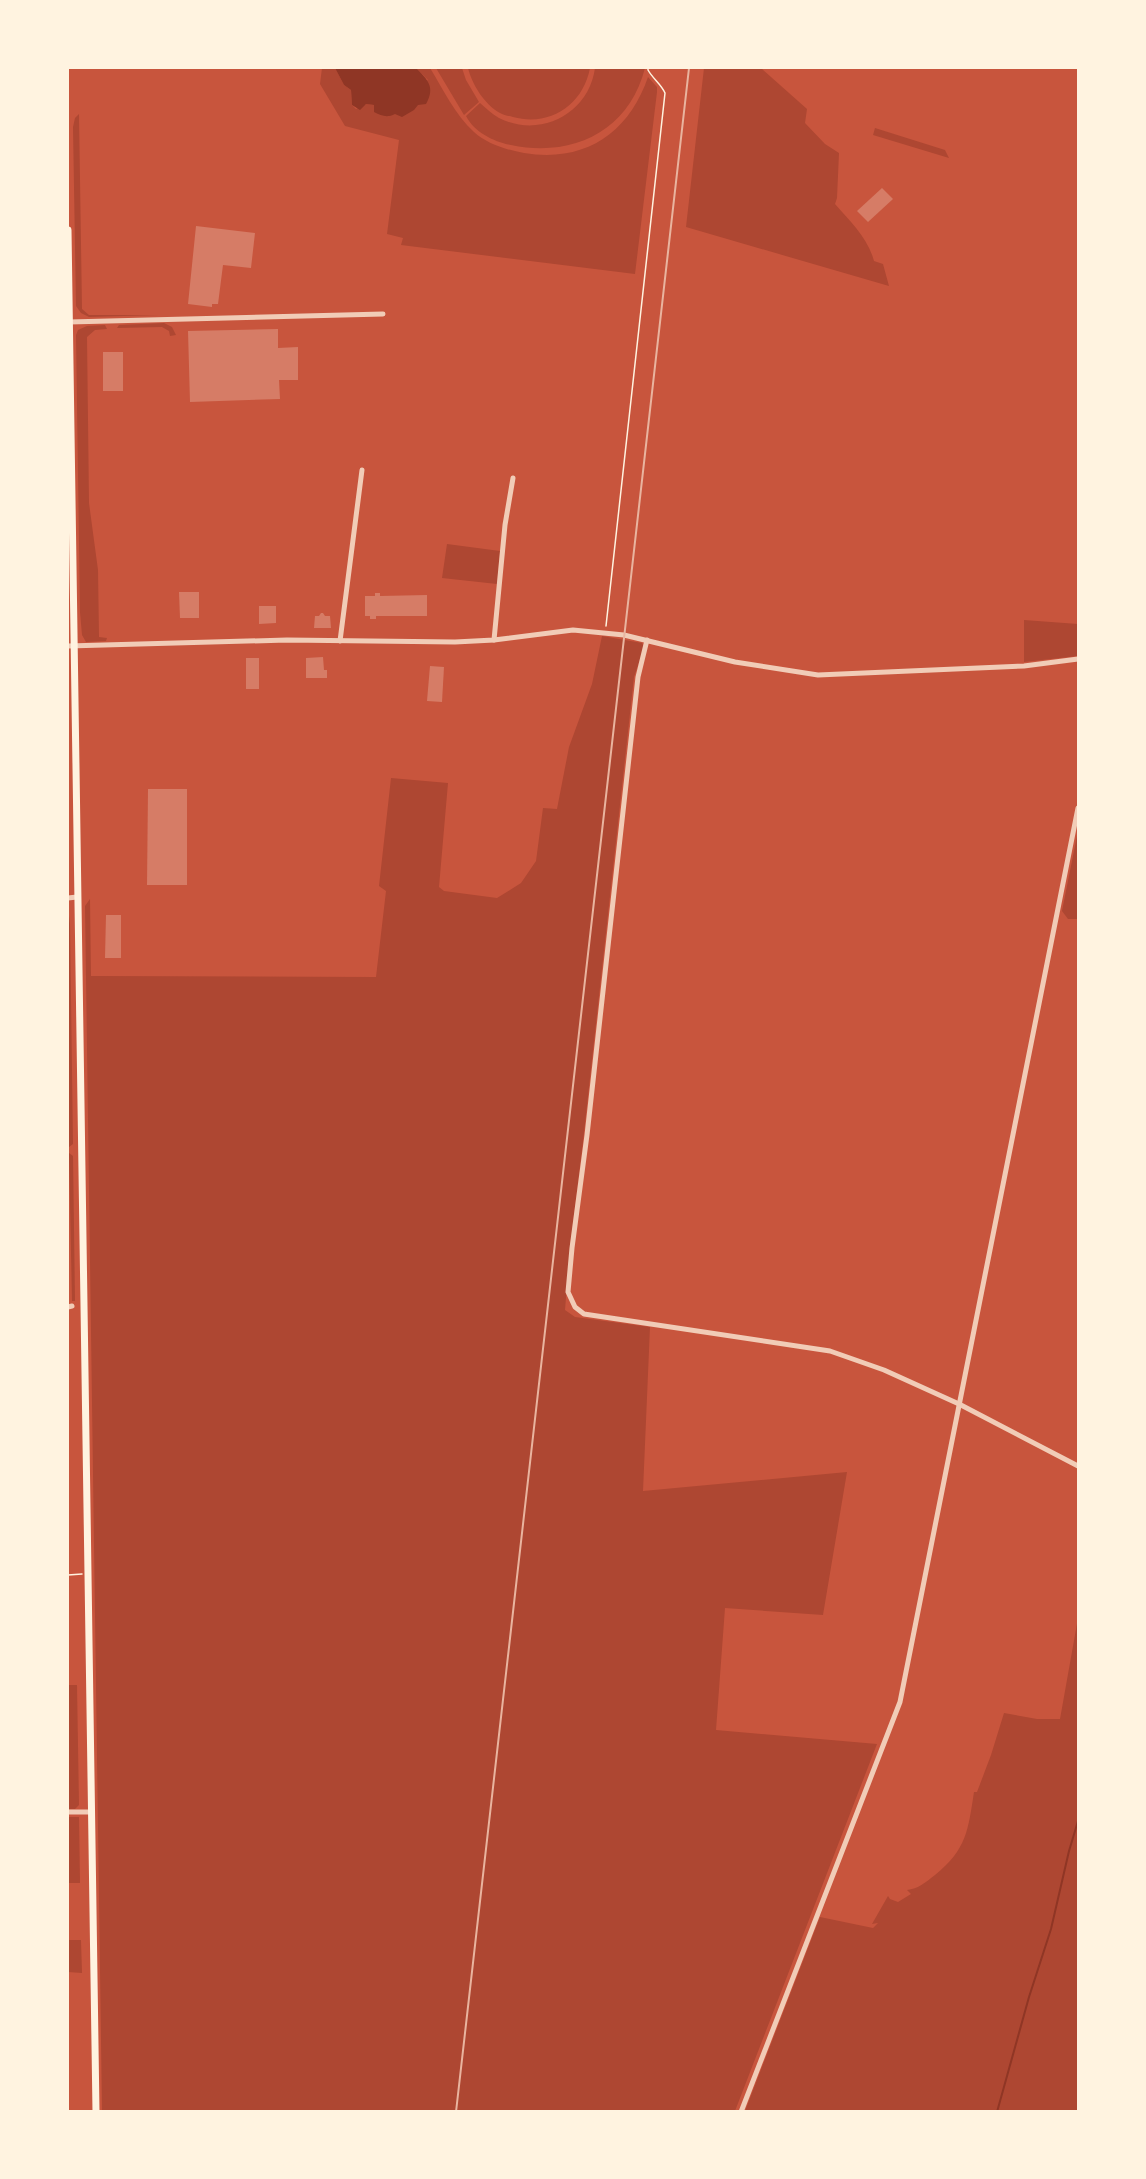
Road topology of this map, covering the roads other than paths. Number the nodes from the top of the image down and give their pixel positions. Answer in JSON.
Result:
{"nodes":[{"id":1,"x":68,"y":230,"type":"edge"},
{"id":2,"x":68,"y":256,"type":"edge"},
{"id":3,"x":383,"y":314,"type":"dead end"},
{"id":4,"x":69,"y":322,"type":"edge"},
{"id":5,"x":362,"y":470,"type":"dead end"},
{"id":6,"x":513,"y":478,"type":"dead end"},
{"id":7,"x":494,"y":640,"type":"junction"},
{"id":8,"x":647,"y":640,"type":"junction"},
{"id":9,"x":340,"y":641,"type":"junction"},
{"id":10,"x":70,"y":645,"type":"edge"},
{"id":11,"x":1078,"y":659,"type":"edge"},
{"id":12,"x":1078,"y":808,"type":"edge"},
{"id":13,"x":77,"y":897,"type":"junction"},
{"id":14,"x":68,"y":898,"type":"edge"},
{"id":15,"x":959,"y":1404,"type":"junction"},
{"id":16,"x":1078,"y":1466,"type":"edge"},
{"id":17,"x":68,"y":1812,"type":"edge"},
{"id":18,"x":91,"y":1812,"type":"junction"},
{"id":19,"x":96,"y":2112,"type":"edge"},
{"id":20,"x":741,"y":2112,"type":"edge"}],
"edges":[{"from":1,"to":2,"type":"main road"},
{"from":2,"to":4,"type":"main road"},
{"from":3,"to":4,"type":"street"},
{"from":4,"to":10,"type":"main road"},
{"from":5,"to":9,"type":"street"},
{"from":6,"to":7,"type":"street"},
{"from":7,"to":8,"type":"street"},
{"from":7,"to":9,"type":"street"},
{"from":8,"to":11,"type":"street"},
{"from":8,"to":15,"type":"street"},
{"from":9,"to":10,"type":"street"},
{"from":10,"to":13,"type":"main road"},
{"from":12,"to":15,"type":"street"},
{"from":13,"to":14,"type":"street"},
{"from":13,"to":18,"type":"main road"},
{"from":15,"to":16,"type":"street"},
{"from":15,"to":20,"type":"street"},
{"from":17,"to":18,"type":"street"},
{"from":18,"to":19,"type":"main road"}]}
